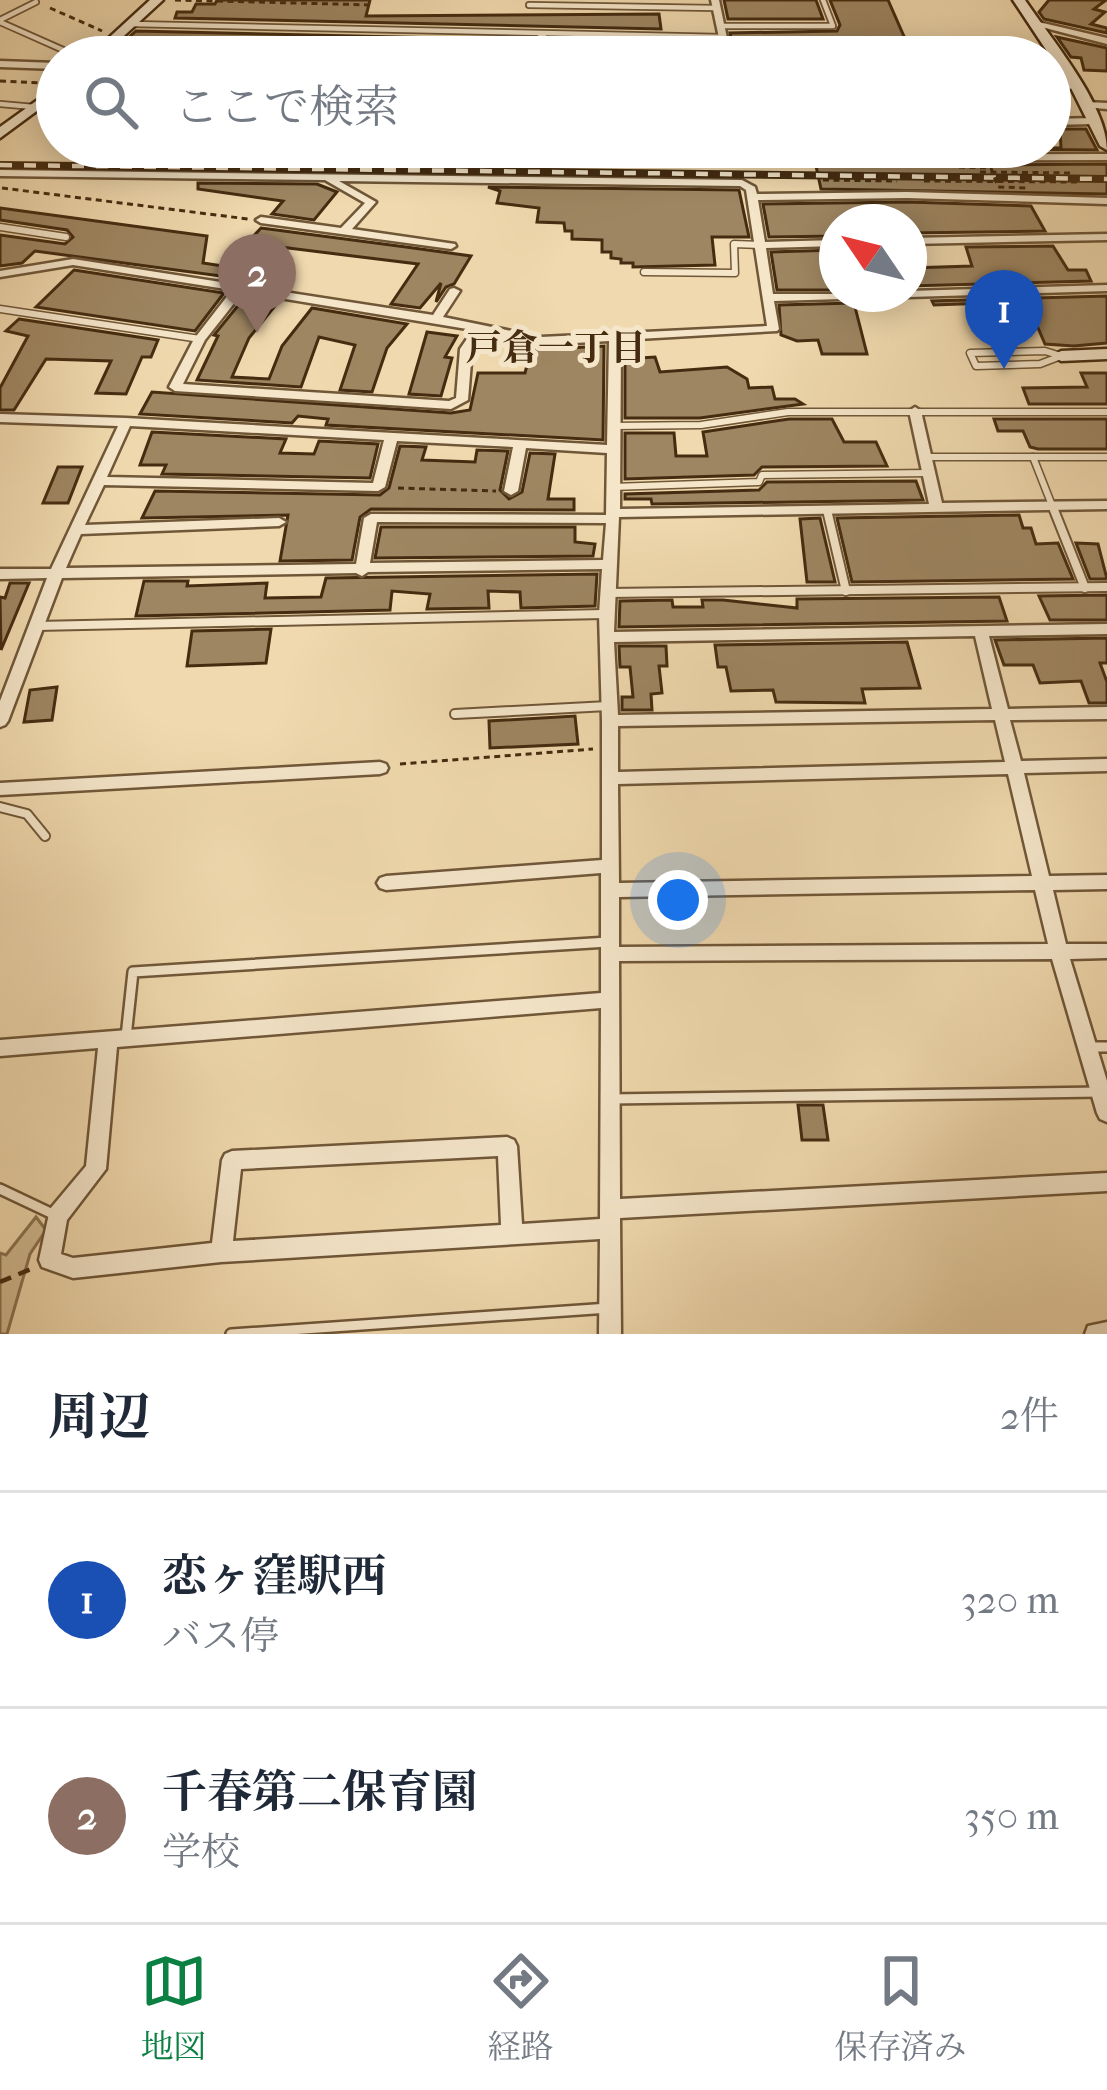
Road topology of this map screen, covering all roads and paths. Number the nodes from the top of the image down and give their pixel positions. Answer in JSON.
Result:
{"nodes":[{"id":1,"x":157,"y":0,"type":"edge"},
{"id":2,"x":173,"y":0,"type":"edge"},
{"id":3,"x":823,"y":0,"type":"edge"},
{"id":4,"x":1019,"y":0,"type":"edge"},
{"id":5,"x":36,"y":2,"type":"edge"},
{"id":6,"x":716,"y":4,"type":"edge"},
{"id":7,"x":374,"y":5,"type":"dead end"},
{"id":8,"x":529,"y":5,"type":"dead end"},
{"id":9,"x":0,"y":21,"type":"edge"},
{"id":10,"x":1033,"y":22,"type":"junction"},
{"id":11,"x":130,"y":24,"type":"junction"},
{"id":12,"x":1107,"y":27,"type":"edge"},
{"id":13,"x":722,"y":31,"type":"junction"},
{"id":14,"x":542,"y":35,"type":"joint"},
{"id":15,"x":100,"y":36,"type":"edge"},
{"id":16,"x":117,"y":36,"type":"edge"},
{"id":17,"x":723,"y":36,"type":"edge"},
{"id":18,"x":1042,"y":36,"type":"edge"},
{"id":19,"x":36,"y":37,"type":"edge"},
{"id":20,"x":1090,"y":37,"type":"junction"},
{"id":21,"x":1107,"y":41,"type":"edge"},
{"id":22,"x":0,"y":64,"type":"edge"},
{"id":23,"x":36,"y":65,"type":"edge"},
{"id":24,"x":1071,"y":79,"type":"edge"},
{"id":25,"x":0,"y":81,"type":"edge"},
{"id":26,"x":36,"y":85,"type":"edge"},
{"id":27,"x":1071,"y":86,"type":"edge"},
{"id":28,"x":1076,"y":86,"type":"junction"},
{"id":29,"x":0,"y":104,"type":"edge"},
{"id":30,"x":1086,"y":105,"type":"junction"},
{"id":31,"x":1107,"y":106,"type":"edge"},
{"id":32,"x":36,"y":107,"type":"joint"},
{"id":33,"x":1094,"y":121,"type":"junction"},
{"id":34,"x":1071,"y":122,"type":"edge"},
{"id":35,"x":0,"y":134,"type":"edge"},
{"id":36,"x":1107,"y":146,"type":"edge"},
{"id":37,"x":1071,"y":158,"type":"edge"},
{"id":38,"x":1107,"y":158,"type":"edge"},
{"id":39,"x":712,"y":168,"type":"edge"},
{"id":40,"x":0,"y":173,"type":"edge"},
{"id":41,"x":1075,"y":173,"type":"dead end"},
{"id":42,"x":328,"y":178,"type":"junction"},
{"id":43,"x":714,"y":179,"type":"dead end"},
{"id":44,"x":823,"y":180,"type":"dead end"},
{"id":45,"x":1078,"y":182,"type":"dead end"},
{"id":46,"x":0,"y":188,"type":"edge"},
{"id":47,"x":1028,"y":188,"type":"dead end"},
{"id":48,"x":752,"y":197,"type":"junction"},
{"id":49,"x":1107,"y":201,"type":"edge"},
{"id":50,"x":261,"y":220,"type":"joint"},
{"id":51,"x":0,"y":227,"type":"edge"},
{"id":52,"x":344,"y":231,"type":"junction"},
{"id":53,"x":66,"y":237,"type":"dead end"},
{"id":54,"x":1107,"y":237,"type":"edge"},
{"id":55,"x":927,"y":241,"type":"edge"},
{"id":56,"x":819,"y":243,"type":"edge"},
{"id":57,"x":760,"y":244,"type":"junction"},
{"id":58,"x":451,"y":246,"type":"dead end"},
{"id":59,"x":644,"y":272,"type":"dead end"},
{"id":60,"x":2,"y":276,"type":"edge"},
{"id":61,"x":1107,"y":288,"type":"edge"},
{"id":62,"x":238,"y":289,"type":"junction"},
{"id":63,"x":454,"y":291,"type":"dead end"},
{"id":64,"x":927,"y":293,"type":"edge"},
{"id":65,"x":819,"y":297,"type":"edge"},
{"id":66,"x":769,"y":298,"type":"junction"},
{"id":67,"x":0,"y":309,"type":"edge"},
{"id":68,"x":436,"y":319,"type":"junction"},
{"id":69,"x":480,"y":328,"type":"junction"},
{"id":70,"x":200,"y":339,"type":"junction"},
{"id":71,"x":615,"y":340,"type":"junction"},
{"id":72,"x":1107,"y":354,"type":"edge"},
{"id":73,"x":1061,"y":356,"type":"junction"},
{"id":74,"x":915,"y":411,"type":"junction"},
{"id":75,"x":1107,"y":412,"type":"edge"},
{"id":76,"x":0,"y":418,"type":"edge"},
{"id":77,"x":126,"y":422,"type":"junction"},
{"id":78,"x":613,"y":426,"type":"junction"},
{"id":79,"x":392,"y":436,"type":"junction"},
{"id":80,"x":520,"y":444,"type":"junction"},
{"id":81,"x":613,"y":449,"type":"junction"},
{"id":82,"x":1034,"y":457,"type":"junction"},
{"id":83,"x":1107,"y":457,"type":"edge"},
{"id":84,"x":926,"y":465,"type":"junction"},
{"id":85,"x":99,"y":482,"type":"junction"},
{"id":86,"x":378,"y":487,"type":"junction"},
{"id":87,"x":610,"y":488,"type":"junction"},
{"id":88,"x":511,"y":491,"type":"joint"},
{"id":89,"x":1107,"y":505,"type":"edge"},
{"id":90,"x":1052,"y":506,"type":"junction"},
{"id":91,"x":937,"y":509,"type":"junction"},
{"id":92,"x":827,"y":511,"type":"junction"},
{"id":93,"x":613,"y":516,"type":"junction"},
{"id":94,"x":279,"y":522,"type":"dead end"},
{"id":95,"x":76,"y":530,"type":"junction"},
{"id":96,"x":607,"y":564,"type":"junction"},
{"id":97,"x":362,"y":571,"type":"junction"},
{"id":98,"x":0,"y":574,"type":"edge"},
{"id":99,"x":56,"y":574,"type":"junction"},
{"id":100,"x":1107,"y":587,"type":"edge"},
{"id":101,"x":1085,"y":588,"type":"junction"},
{"id":102,"x":846,"y":591,"type":"junction"},
{"id":103,"x":607,"y":593,"type":"junction"},
{"id":104,"x":606,"y":614,"type":"junction"},
{"id":105,"x":36,"y":626,"type":"junction"},
{"id":106,"x":1107,"y":629,"type":"edge"},
{"id":107,"x":981,"y":632,"type":"junction"},
{"id":108,"x":608,"y":637,"type":"junction"},
{"id":109,"x":1107,"y":713,"type":"edge"},
{"id":110,"x":455,"y":714,"type":"dead end"},
{"id":111,"x":610,"y":714,"type":"junction"},
{"id":112,"x":1003,"y":714,"type":"junction"},
{"id":113,"x":0,"y":721,"type":"edge"},
{"id":114,"x":610,"y":747,"type":"junction"},
{"id":115,"x":1107,"y":765,"type":"edge"},
{"id":116,"x":380,"y":768,"type":"joint"},
{"id":117,"x":1016,"y":768,"type":"junction"},
{"id":118,"x":609,"y":778,"type":"junction"},
{"id":119,"x":0,"y":789,"type":"edge"},
{"id":120,"x":0,"y":807,"type":"edge"},
{"id":121,"x":45,"y":836,"type":"dead end"},
{"id":122,"x":609,"y":866,"type":"junction"},
{"id":123,"x":1107,"y":882,"type":"edge"},
{"id":124,"x":386,"y":883,"type":"dead end"},
{"id":125,"x":1044,"y":883,"type":"junction"},
{"id":126,"x":609,"y":890,"type":"junction"},
{"id":127,"x":610,"y":948,"type":"junction"},
{"id":128,"x":1059,"y":951,"type":"junction"},
{"id":129,"x":1107,"y":951,"type":"edge"},
{"id":130,"x":608,"y":1000,"type":"junction"},
{"id":131,"x":117,"y":1039,"type":"junction"},
{"id":132,"x":1098,"y":1047,"type":"edge"},
{"id":133,"x":0,"y":1048,"type":"edge"},
{"id":134,"x":1101,"y":1092,"type":"junction"},
{"id":135,"x":610,"y":1099,"type":"junction"},
{"id":136,"x":1107,"y":1113,"type":"edge"},
{"id":137,"x":1107,"y":1182,"type":"edge"},
{"id":138,"x":0,"y":1189,"type":"edge"},
{"id":139,"x":57,"y":1216,"type":"junction"},
{"id":140,"x":611,"y":1219,"type":"junction"},
{"id":141,"x":512,"y":1234,"type":"junction"},
{"id":142,"x":221,"y":1252,"type":"junction"},
{"id":143,"x":49,"y":1259,"type":"junction"},
{"id":144,"x":0,"y":1282,"type":"edge"},
{"id":145,"x":610,"y":1308,"type":"junction"},
{"id":146,"x":1107,"y":1333,"type":"edge"},
{"id":147,"x":231,"y":1334,"type":"edge"},
{"id":148,"x":610,"y":1334,"type":"edge"},
{"id":149,"x":1096,"y":1334,"type":"edge"}],
"edges":[{"from":1,"to":11,"type":"main road"},
{"from":2,"to":7,"type":"path"},
{"from":3,"to":13,"type":"lane"},
{"from":4,"to":10,"type":"main road"},
{"from":5,"to":9,"type":"lane"},
{"from":5,"to":15,"type":"path"},
{"from":6,"to":8,"type":"lane"},
{"from":6,"to":13,"type":"street"},
{"from":9,"to":19,"type":"lane"},
{"from":10,"to":18,"type":"main road"},
{"from":10,"to":20,"type":"street"},
{"from":11,"to":14,"type":"lane"},
{"from":11,"to":16,"type":"main road"},
{"from":12,"to":20,"type":"street"},
{"from":13,"to":14,"type":"lane"},
{"from":13,"to":17,"type":"street"},
{"from":20,"to":21,"type":"street"},
{"from":22,"to":23,"type":"street"},
{"from":24,"to":28,"type":"main road"},
{"from":25,"to":26,"type":"path"},
{"from":27,"to":28,"type":"street"},
{"from":28,"to":30,"type":"main road"},
{"from":29,"to":32,"type":"lane"},
{"from":30,"to":31,"type":"street"},
{"from":30,"to":33,"type":"main road"},
{"from":32,"to":35,"type":"main road"},
{"from":33,"to":34,"type":"street"},
{"from":33,"to":36,"type":"main road"},
{"from":37,"to":38,"type":"street"},
{"from":39,"to":43,"type":"path","bridge":true},
{"from":40,"to":42,"type":"street"},
{"from":41,"to":47,"type":"path","bridge":true},
{"from":42,"to":48,"type":"street"},
{"from":42,"to":52,"type":"street"},
{"from":44,"to":45,"type":"path"},
{"from":46,"to":50,"type":"path"},
{"from":48,"to":49,"type":"street"},
{"from":48,"to":57,"type":"street"},
{"from":50,"to":52,"type":"street"},
{"from":51,"to":53,"type":"lane"},
{"from":52,"to":58,"type":"street"},
{"from":54,"to":55,"type":"street"},
{"from":56,"to":57,"type":"street"},
{"from":57,"to":59,"type":"lane"},
{"from":57,"to":66,"type":"street"},
{"from":60,"to":62,"type":"street"},
{"from":61,"to":64,"type":"street"},
{"from":62,"to":68,"type":"street"},
{"from":62,"to":70,"type":"street"},
{"from":63,"to":68,"type":"street"},
{"from":65,"to":66,"type":"street"},
{"from":66,"to":71,"type":"street"},
{"from":67,"to":70,"type":"lane"},
{"from":68,"to":69,"type":"street"},
{"from":69,"to":70,"type":"street"},
{"from":69,"to":71,"type":"street"},
{"from":71,"to":78,"type":"street"},
{"from":72,"to":73,"type":"main road"},
{"from":73,"to":73,"type":"lane"},
{"from":74,"to":75,"type":"lane"},
{"from":74,"to":78,"type":"lane"},
{"from":74,"to":84,"type":"street"},
{"from":76,"to":77,"type":"street"},
{"from":77,"to":79,"type":"street"},
{"from":77,"to":85,"type":"street"},
{"from":78,"to":81,"type":"street"},
{"from":79,"to":80,"type":"street"},
{"from":79,"to":86,"type":"street"},
{"from":80,"to":81,"type":"street"},
{"from":80,"to":88,"type":"street"},
{"from":81,"to":87,"type":"street"},
{"from":82,"to":83,"type":"lane"},
{"from":82,"to":84,"type":"lane"},
{"from":82,"to":90,"type":"lane"},
{"from":84,"to":87,"type":"lane"},
{"from":84,"to":91,"type":"street"},
{"from":85,"to":86,"type":"street"},
{"from":85,"to":95,"type":"street"},
{"from":86,"to":88,"type":"path"},
{"from":87,"to":93,"type":"street"},
{"from":89,"to":90,"type":"street"},
{"from":90,"to":91,"type":"street"},
{"from":90,"to":101,"type":"lane"},
{"from":91,"to":92,"type":"street"},
{"from":92,"to":93,"type":"street"},
{"from":92,"to":102,"type":"lane"},
{"from":93,"to":96,"type":"street"},
{"from":93,"to":97,"type":"street"},
{"from":94,"to":95,"type":"street"},
{"from":95,"to":99,"type":"street"},
{"from":96,"to":97,"type":"street"},
{"from":96,"to":103,"type":"street"},
{"from":97,"to":99,"type":"street"},
{"from":98,"to":99,"type":"street"},
{"from":99,"to":105,"type":"street"},
{"from":100,"to":101,"type":"lane"},
{"from":101,"to":102,"type":"lane"},
{"from":102,"to":103,"type":"lane"},
{"from":103,"to":104,"type":"street"},
{"from":104,"to":105,"type":"lane"},
{"from":104,"to":108,"type":"street"},
{"from":105,"to":113,"type":"street"},
{"from":106,"to":107,"type":"street"},
{"from":107,"to":108,"type":"street"},
{"from":107,"to":112,"type":"street"},
{"from":108,"to":111,"type":"street"},
{"from":109,"to":112,"type":"street"},
{"from":110,"to":111,"type":"lane"},
{"from":111,"to":112,"type":"street"},
{"from":111,"to":114,"type":"street"},
{"from":112,"to":117,"type":"street"},
{"from":114,"to":116,"type":"path"},
{"from":114,"to":118,"type":"street"},
{"from":115,"to":117,"type":"street"},
{"from":116,"to":119,"type":"street"},
{"from":117,"to":118,"type":"street"},
{"from":117,"to":125,"type":"street"},
{"from":118,"to":122,"type":"street"},
{"from":120,"to":121,"type":"lane"},
{"from":122,"to":124,"type":"street"},
{"from":122,"to":126,"type":"street"},
{"from":123,"to":125,"type":"street"},
{"from":125,"to":126,"type":"street"},
{"from":125,"to":128,"type":"street"},
{"from":126,"to":127,"type":"street"},
{"from":127,"to":128,"type":"street"},
{"from":127,"to":130,"type":"street"},
{"from":127,"to":131,"type":"lane"},
{"from":128,"to":129,"type":"street"},
{"from":128,"to":132,"type":"street"},
{"from":130,"to":131,"type":"street"},
{"from":130,"to":135,"type":"street"},
{"from":131,"to":133,"type":"street"},
{"from":131,"to":139,"type":"street"},
{"from":132,"to":134,"type":"street"},
{"from":134,"to":135,"type":"lane"},
{"from":134,"to":136,"type":"street"},
{"from":135,"to":140,"type":"street"},
{"from":137,"to":140,"type":"street"},
{"from":138,"to":139,"type":"lane"},
{"from":139,"to":143,"type":"street"},
{"from":140,"to":141,"type":"street"},
{"from":140,"to":145,"type":"street"},
{"from":141,"to":142,"type":"street"},
{"from":141,"to":142,"type":"street"},
{"from":142,"to":143,"type":"street"},
{"from":143,"to":144,"type":"path"},
{"from":145,"to":147,"type":"lane"},
{"from":145,"to":148,"type":"street"},
{"from":146,"to":149,"type":"street"}]}
